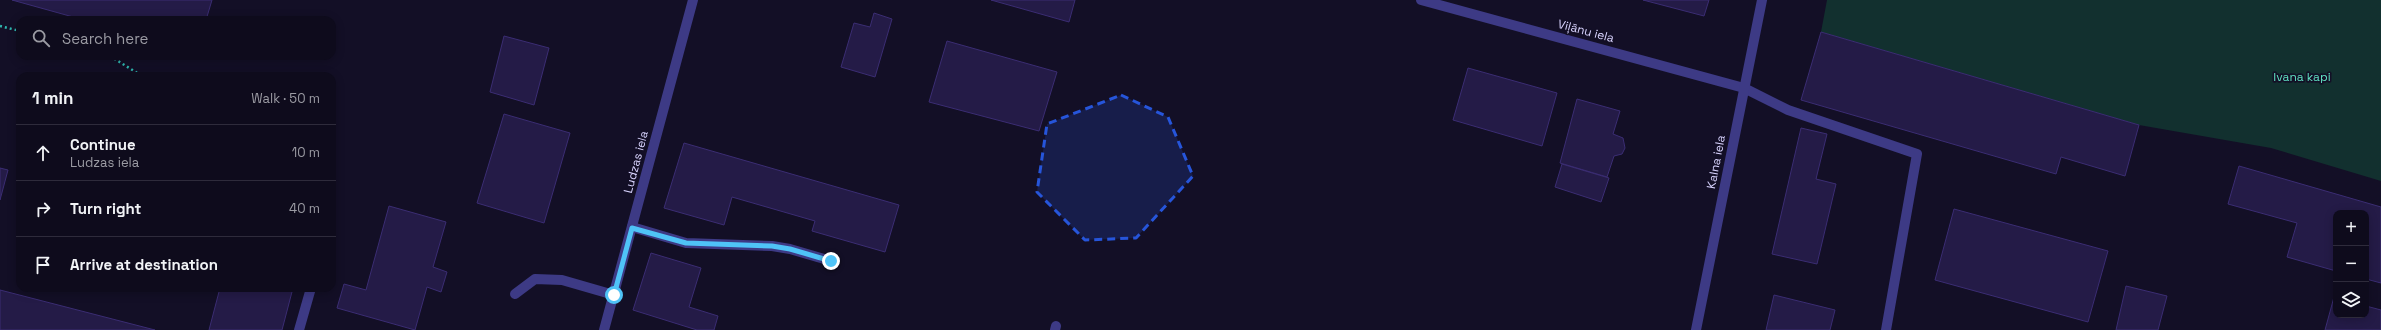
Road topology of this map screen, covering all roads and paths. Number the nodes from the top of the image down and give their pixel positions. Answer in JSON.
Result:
{"nodes":[{"id":1,"x":693,"y":0,"type":"edge"},
{"id":2,"x":1421,"y":0,"type":"edge"},
{"id":3,"x":1762,"y":0,"type":"edge"},
{"id":4,"x":0,"y":26,"type":"edge"},
{"id":5,"x":16,"y":29,"type":"edge"},
{"id":6,"x":116,"y":60,"type":"edge"},
{"id":7,"x":136,"y":72,"type":"edge"},
{"id":8,"x":1744,"y":88,"type":"junction"},
{"id":9,"x":632,"y":228,"type":"junction"},
{"id":10,"x":831,"y":261,"type":"dead end"},
{"id":11,"x":310,"y":292,"type":"edge"},
{"id":12,"x":515,"y":294,"type":"dead end"},
{"id":13,"x":614,"y":295,"type":"junction"},
{"id":14,"x":299,"y":330,"type":"edge"},
{"id":15,"x":604,"y":330,"type":"edge"},
{"id":16,"x":1696,"y":330,"type":"edge"},
{"id":17,"x":1886,"y":330,"type":"edge"}],
"edges":[{"from":1,"to":9,"type":"street","name":"Ludzas iela"},
{"from":2,"to":8,"type":"street","name":"Viļānu iela"},
{"from":3,"to":8,"type":"street","name":"Kalna iela"},
{"from":4,"to":5,"type":"path"},
{"from":6,"to":7,"type":"path"},
{"from":8,"to":16,"type":"street","name":"Kalna iela"},
{"from":8,"to":17,"type":"street","name":"Viļānu iela"},
{"from":9,"to":10,"type":"street"},
{"from":9,"to":13,"type":"street","name":"Ludzas iela"},
{"from":11,"to":14,"type":"street"},
{"from":12,"to":13,"type":"street"},
{"from":13,"to":15,"type":"street","name":"Ludzas iela"}]}
